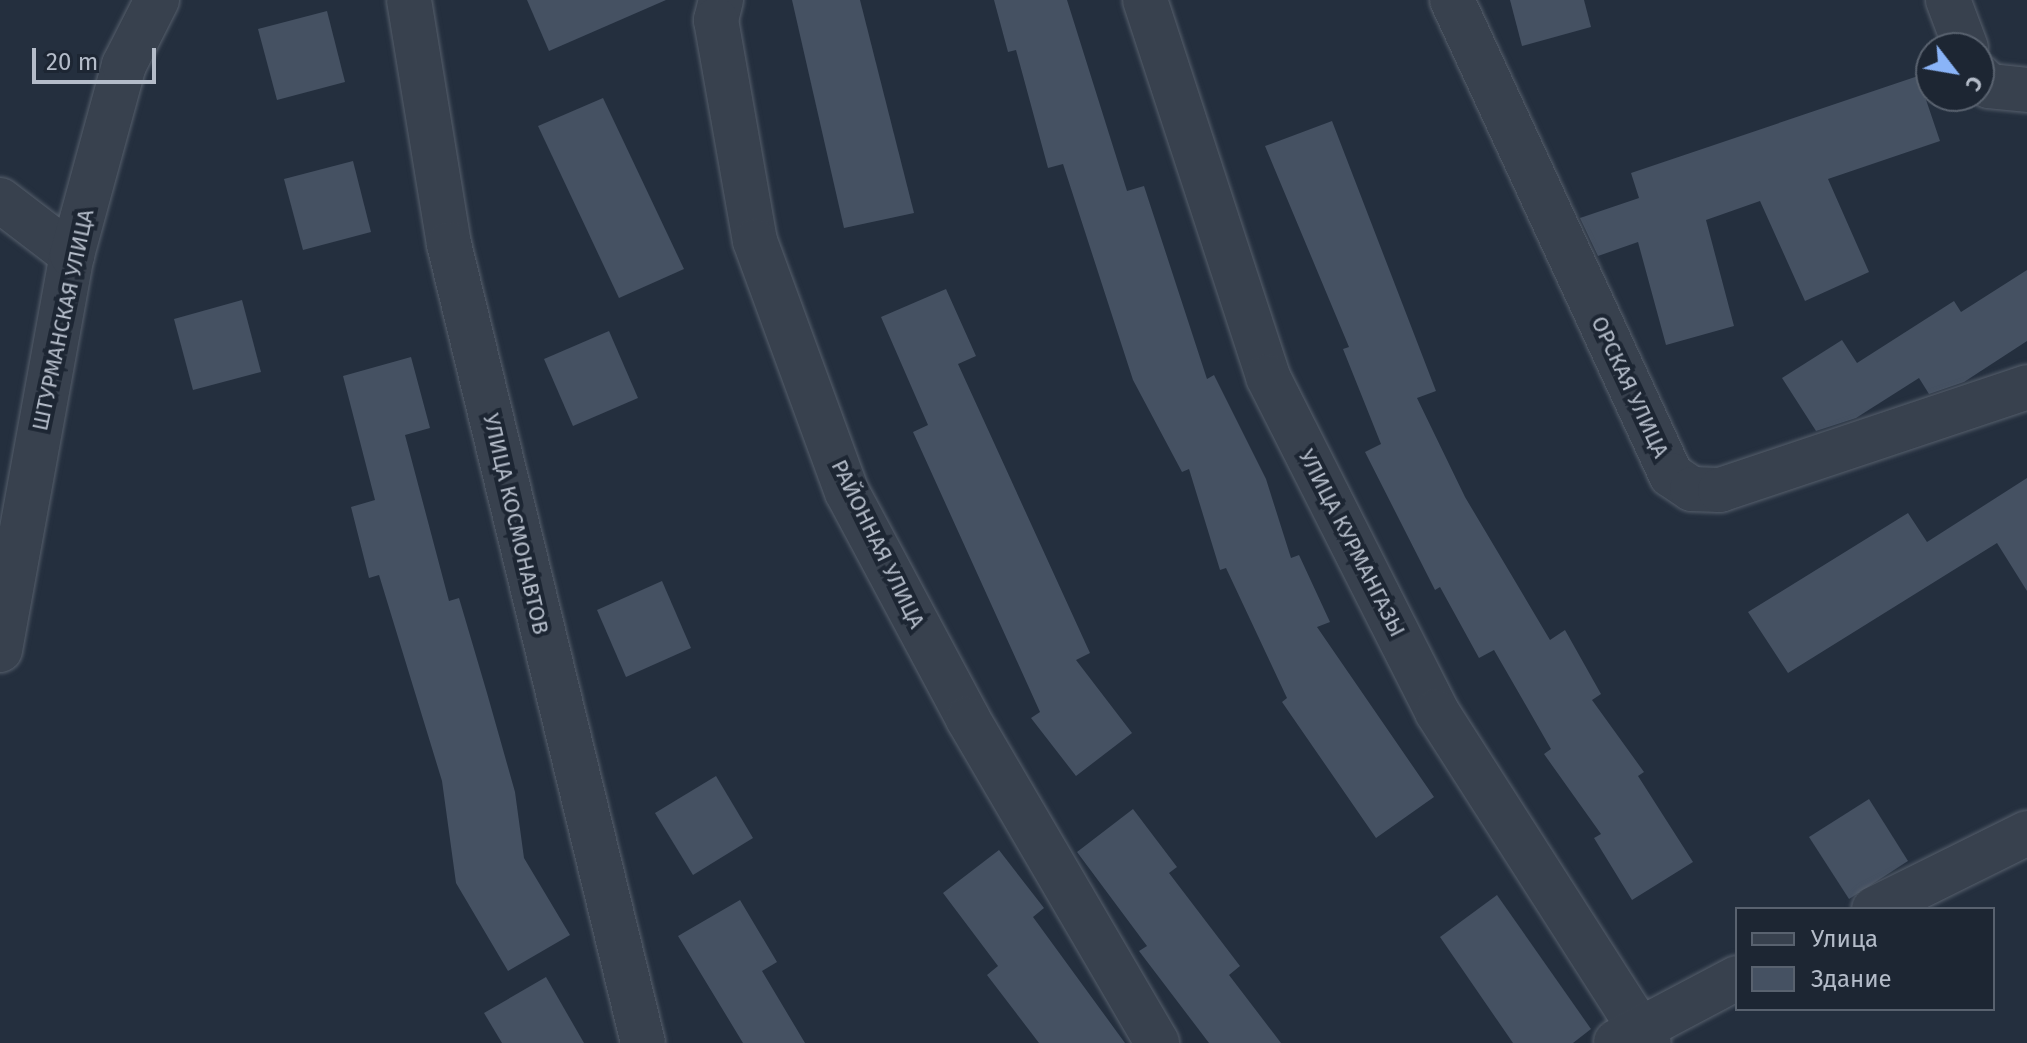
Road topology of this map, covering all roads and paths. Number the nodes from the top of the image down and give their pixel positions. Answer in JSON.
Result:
{"nodes":[{"id":1,"x":157,"y":0,"type":"edge"},
{"id":2,"x":409,"y":0,"type":"edge"},
{"id":3,"x":721,"y":0,"type":"edge"},
{"id":4,"x":1145,"y":0,"type":"edge"},
{"id":5,"x":1452,"y":0,"type":"edge"},
{"id":6,"x":1948,"y":0,"type":"edge"},
{"id":7,"x":1960,"y":32,"type":"edge"},
{"id":8,"x":1995,"y":87,"type":"edge"},
{"id":9,"x":2027,"y":90,"type":"edge"},
{"id":10,"x":0,"y":200,"type":"edge"},
{"id":11,"x":72,"y":255,"type":"junction"},
{"id":12,"x":2027,"y":387,"type":"edge"},
{"id":13,"x":0,"y":650,"type":"edge"},
{"id":14,"x":2027,"y":833,"type":"edge"},
{"id":15,"x":1878,"y":907,"type":"edge"},
{"id":16,"x":1735,"y":979,"type":"edge"},
{"id":17,"x":1634,"y":1038,"type":"edge"},
{"id":18,"x":643,"y":1043,"type":"edge"},
{"id":19,"x":1157,"y":1043,"type":"edge"}],
"edges":[{"from":1,"to":11,"type":"street","name":"ШТУРМАНСКАЯ УЛИЦА"},
{"from":2,"to":18,"type":"street","name":"УЛИЦА КОСМОНАВТОВ"},
{"from":3,"to":19,"type":"street","name":"РАЙОННАЯ УЛИЦА"},
{"from":4,"to":17,"type":"street","name":"УЛИЦА КУРМАНГАЗЫ"},
{"from":5,"to":12,"type":"street","name":"ОРСКАЯ УЛИЦА"},
{"from":6,"to":7,"type":"street"},
{"from":8,"to":9,"type":"street"},
{"from":10,"to":11,"type":"street"},
{"from":11,"to":13,"type":"street","name":"ШТУРМАНСКАЯ УЛИЦА"},
{"from":14,"to":15,"type":"street"},
{"from":16,"to":17,"type":"street"}]}
